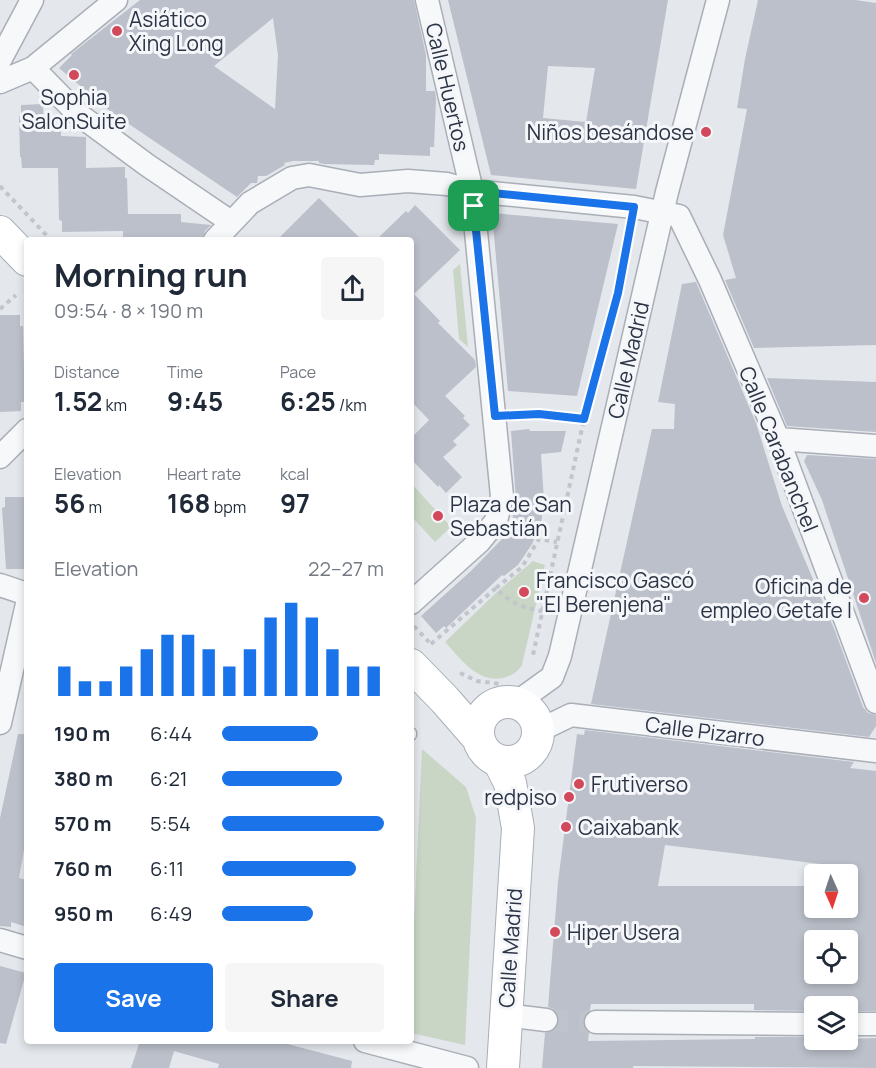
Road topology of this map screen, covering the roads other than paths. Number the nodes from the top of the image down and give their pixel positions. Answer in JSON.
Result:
{"nodes":[{"id":1,"x":32,"y":0,"type":"edge"},
{"id":2,"x":116,"y":0,"type":"edge"},
{"id":3,"x":427,"y":0,"type":"edge"},
{"id":4,"x":717,"y":0,"type":"edge"},
{"id":5,"x":0,"y":60,"type":"edge"},
{"id":6,"x":33,"y":68,"type":"junction"},
{"id":7,"x":0,"y":82,"type":"edge"},
{"id":8,"x":472,"y":191,"type":"junction"},
{"id":9,"x":663,"y":213,"type":"junction"},
{"id":10,"x":231,"y":222,"type":"junction"},
{"id":11,"x":0,"y":232,"type":"edge"},
{"id":12,"x":217,"y":237,"type":"edge"},
{"id":13,"x":24,"y":257,"type":"edge"},
{"id":14,"x":24,"y":433,"type":"edge"},
{"id":15,"x":778,"y":439,"type":"junction"},
{"id":16,"x":876,"y":446,"type":"edge"},
{"id":17,"x":0,"y":457,"type":"edge"},
{"id":18,"x":0,"y":585,"type":"edge"},
{"id":19,"x":24,"y":593,"type":"edge"},
{"id":20,"x":414,"y":600,"type":"edge"},
{"id":21,"x":24,"y":617,"type":"edge"},
{"id":22,"x":422,"y":664,"type":"edge"},
{"id":23,"x":876,"y":702,"type":"edge"},
{"id":24,"x":0,"y":723,"type":"edge"},
{"id":25,"x":508,"y":726,"type":"junction"},
{"id":26,"x":876,"y":751,"type":"edge"},
{"id":27,"x":0,"y":940,"type":"edge"},
{"id":28,"x":24,"y":947,"type":"edge"},
{"id":29,"x":506,"y":1015,"type":"junction"},
{"id":30,"x":546,"y":1020,"type":"tunnel mouth"},
{"id":31,"x":596,"y":1022,"type":"tunnel mouth"},
{"id":32,"x":804,"y":1024,"type":"edge"},
{"id":33,"x":858,"y":1024,"type":"edge"},
{"id":34,"x":876,"y":1024,"type":"edge"},
{"id":35,"x":376,"y":1044,"type":"edge"},
{"id":36,"x":467,"y":1068,"type":"edge"},
{"id":37,"x":503,"y":1068,"type":"edge"}],
"edges":[{"from":1,"to":5,"type":"street"},
{"from":2,"to":6,"type":"street"},
{"from":3,"to":8,"type":"street","name":"Calle Huertos"},
{"from":4,"to":9,"type":"street","name":"Calle Madrid"},
{"from":6,"to":7,"type":"street"},
{"from":6,"to":10,"type":"street"},
{"from":8,"to":9,"type":"street"},
{"from":8,"to":10,"type":"street"},
{"from":8,"to":20,"type":"street","name":"Calle Huertos"},
{"from":9,"to":15,"type":"street","name":"Calle Carabanchel"},
{"from":9,"to":25,"type":"street","name":"Calle Madrid"},
{"from":10,"to":12,"type":"street"},
{"from":11,"to":13,"type":"street"},
{"from":14,"to":17,"type":"street"},
{"from":15,"to":16,"type":"street"},
{"from":15,"to":23,"type":"street","name":"Calle Carabanchel"},
{"from":18,"to":19,"type":"street"},
{"from":21,"to":24,"type":"street"},
{"from":22,"to":25,"type":"street"},
{"from":25,"to":26,"type":"street","name":"Calle Pizarro"},
{"from":25,"to":29,"type":"street","name":"Calle Madrid"},
{"from":27,"to":28,"type":"street"},
{"from":29,"to":30,"type":"street"},
{"from":29,"to":37,"type":"street","name":"Calle Madrid"},
{"from":31,"to":32,"type":"street"},
{"from":33,"to":34,"type":"street"},
{"from":35,"to":36,"type":"street"}]}
